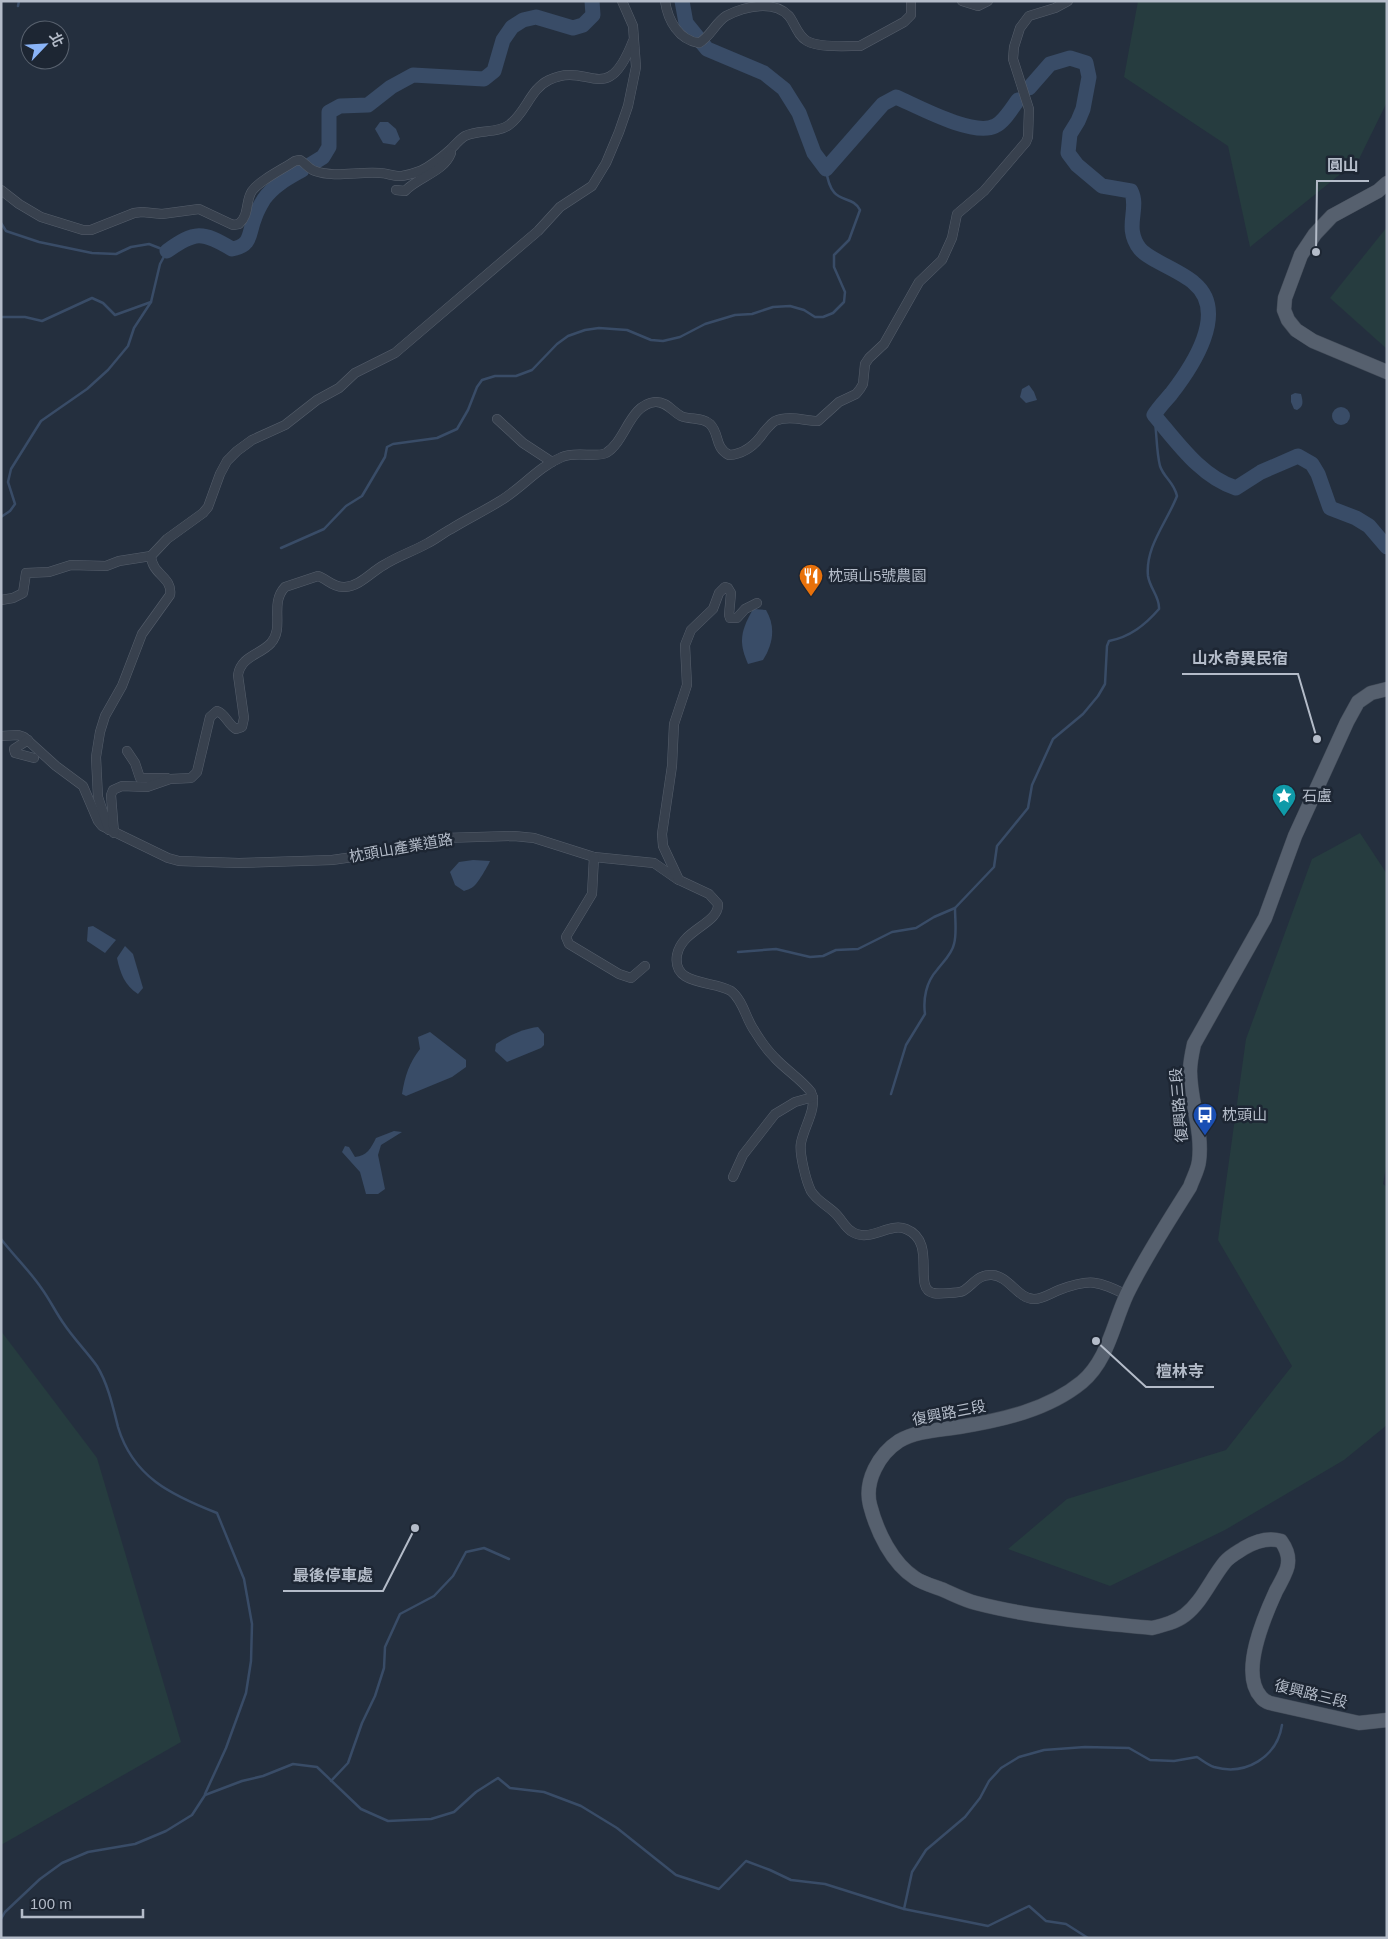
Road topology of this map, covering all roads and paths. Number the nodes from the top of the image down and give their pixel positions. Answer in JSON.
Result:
{"nodes":[{"id":1,"x":622,"y":1,"type":"edge"},
{"id":2,"x":665,"y":1,"type":"edge"},
{"id":3,"x":911,"y":1,"type":"edge"},
{"id":4,"x":962,"y":1,"type":"edge"},
{"id":5,"x":988,"y":1,"type":"edge"},
{"id":6,"x":1068,"y":1,"type":"edge"},
{"id":7,"x":634,"y":38,"type":"junction"},
{"id":8,"x":452,"y":148,"type":"junction"},
{"id":9,"x":1387,"y":184,"type":"edge"},
{"id":10,"x":1,"y":190,"type":"edge"},
{"id":11,"x":396,"y":190,"type":"dead end"},
{"id":12,"x":1387,"y":372,"type":"edge"},
{"id":13,"x":497,"y":419,"type":"dead end"},
{"id":14,"x":552,"y":462,"type":"junction"},
{"id":15,"x":151,"y":556,"type":"junction"},
{"id":16,"x":1,"y":600,"type":"edge"},
{"id":17,"x":757,"y":603,"type":"dead end"},
{"id":18,"x":1387,"y":689,"type":"edge"},
{"id":19,"x":1,"y":736,"type":"edge"},
{"id":20,"x":28,"y":740,"type":"junction"},
{"id":21,"x":127,"y":751,"type":"dead end"},
{"id":22,"x":34,"y":758,"type":"dead end"},
{"id":23,"x":170,"y":779,"type":"junction"},
{"id":24,"x":112,"y":831,"type":"junction"},
{"id":25,"x":594,"y":857,"type":"junction"},
{"id":26,"x":679,"y":880,"type":"junction"},
{"id":27,"x":645,"y":966,"type":"dead end"},
{"id":28,"x":813,"y":1097,"type":"junction"},
{"id":29,"x":733,"y":1177,"type":"dead end"},
{"id":30,"x":1127,"y":1295,"type":"junction"},
{"id":31,"x":1387,"y":1720,"type":"edge"}],
"edges":[{"from":1,"to":7,"type":"street"},
{"from":2,"to":3,"type":"street"},
{"from":4,"to":5,"type":"street"},
{"from":6,"to":14,"type":"street"},
{"from":7,"to":8,"type":"street"},
{"from":7,"to":15,"type":"street"},
{"from":8,"to":10,"type":"street"},
{"from":8,"to":11,"type":"street"},
{"from":9,"to":12,"type":"main road"},
{"from":13,"to":14,"type":"street"},
{"from":14,"to":23,"type":"street"},
{"from":15,"to":16,"type":"street"},
{"from":15,"to":24,"type":"street"},
{"from":17,"to":26,"type":"street"},
{"from":18,"to":30,"type":"main road","name":"復興路三段"},
{"from":19,"to":20,"type":"street"},
{"from":20,"to":22,"type":"street"},
{"from":20,"to":24,"type":"street","name":"枕頭山產業道路"},
{"from":21,"to":23,"type":"street"},
{"from":23,"to":24,"type":"street"},
{"from":24,"to":25,"type":"street","name":"枕頭山產業道路"},
{"from":25,"to":26,"type":"street","name":"枕頭山產業道路"},
{"from":25,"to":27,"type":"street"},
{"from":26,"to":28,"type":"street","name":"枕頭山產業道路"},
{"from":28,"to":29,"type":"street"},
{"from":28,"to":30,"type":"street"},
{"from":30,"to":31,"type":"main road","name":"復興路三段"}]}
